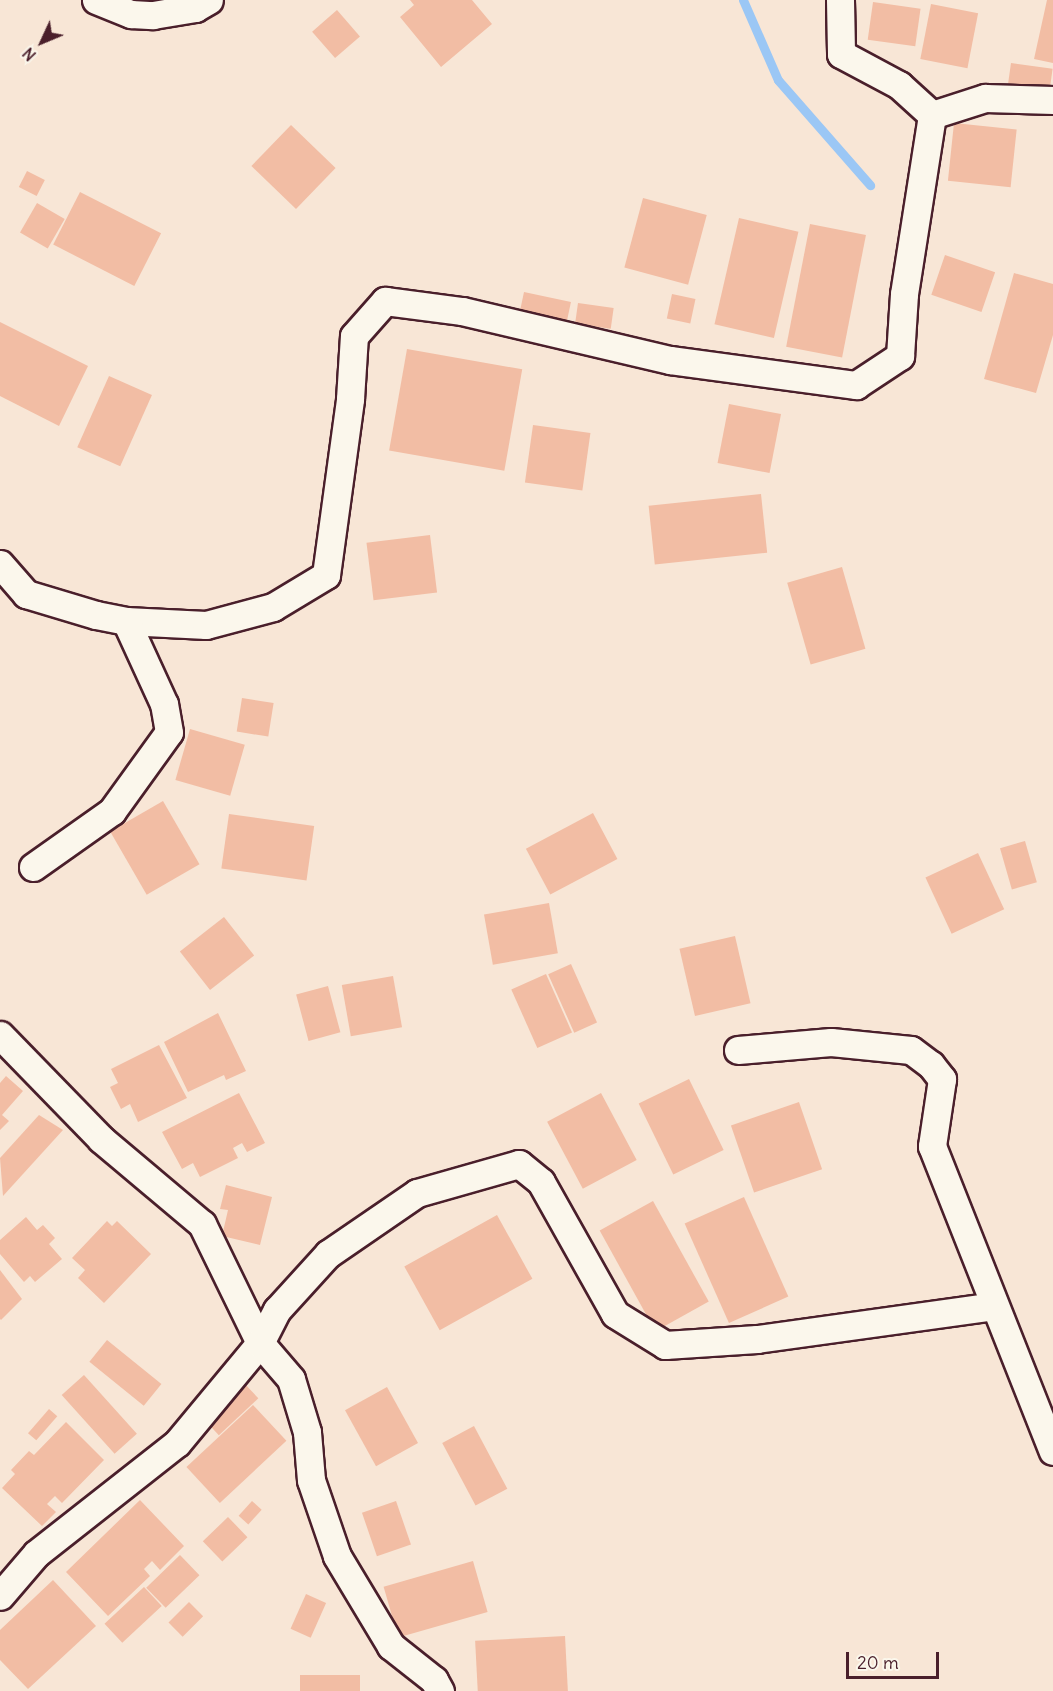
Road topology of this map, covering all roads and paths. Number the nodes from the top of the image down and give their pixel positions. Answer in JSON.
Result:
{"nodes":[{"id":1,"x":96,"y":0,"type":"edge"},
{"id":2,"x":209,"y":0,"type":"edge"},
{"id":3,"x":840,"y":0,"type":"edge"},
{"id":4,"x":1053,"y":100,"type":"edge"},
{"id":5,"x":932,"y":115,"type":"junction"},
{"id":6,"x":0,"y":564,"type":"edge"},
{"id":7,"x":126,"y":621,"type":"junction"},
{"id":8,"x":33,"y":867,"type":"dead end"},
{"id":9,"x":0,"y":1035,"type":"edge"},
{"id":10,"x":738,"y":1050,"type":"dead end"},
{"id":11,"x":994,"y":1306,"type":"junction"},
{"id":12,"x":260,"y":1343,"type":"junction"},
{"id":13,"x":1053,"y":1451,"type":"edge"},
{"id":14,"x":0,"y":1596,"type":"edge"},
{"id":15,"x":440,"y":1691,"type":"edge"}],
"edges":[{"from":1,"to":2,"type":"street"},
{"from":3,"to":5,"type":"street"},
{"from":4,"to":5,"type":"street"},
{"from":5,"to":7,"type":"street"},
{"from":6,"to":7,"type":"street"},
{"from":7,"to":8,"type":"street"},
{"from":9,"to":12,"type":"street"},
{"from":10,"to":11,"type":"street"},
{"from":11,"to":12,"type":"street"},
{"from":11,"to":13,"type":"street"},
{"from":12,"to":14,"type":"street"},
{"from":12,"to":15,"type":"street"}]}
